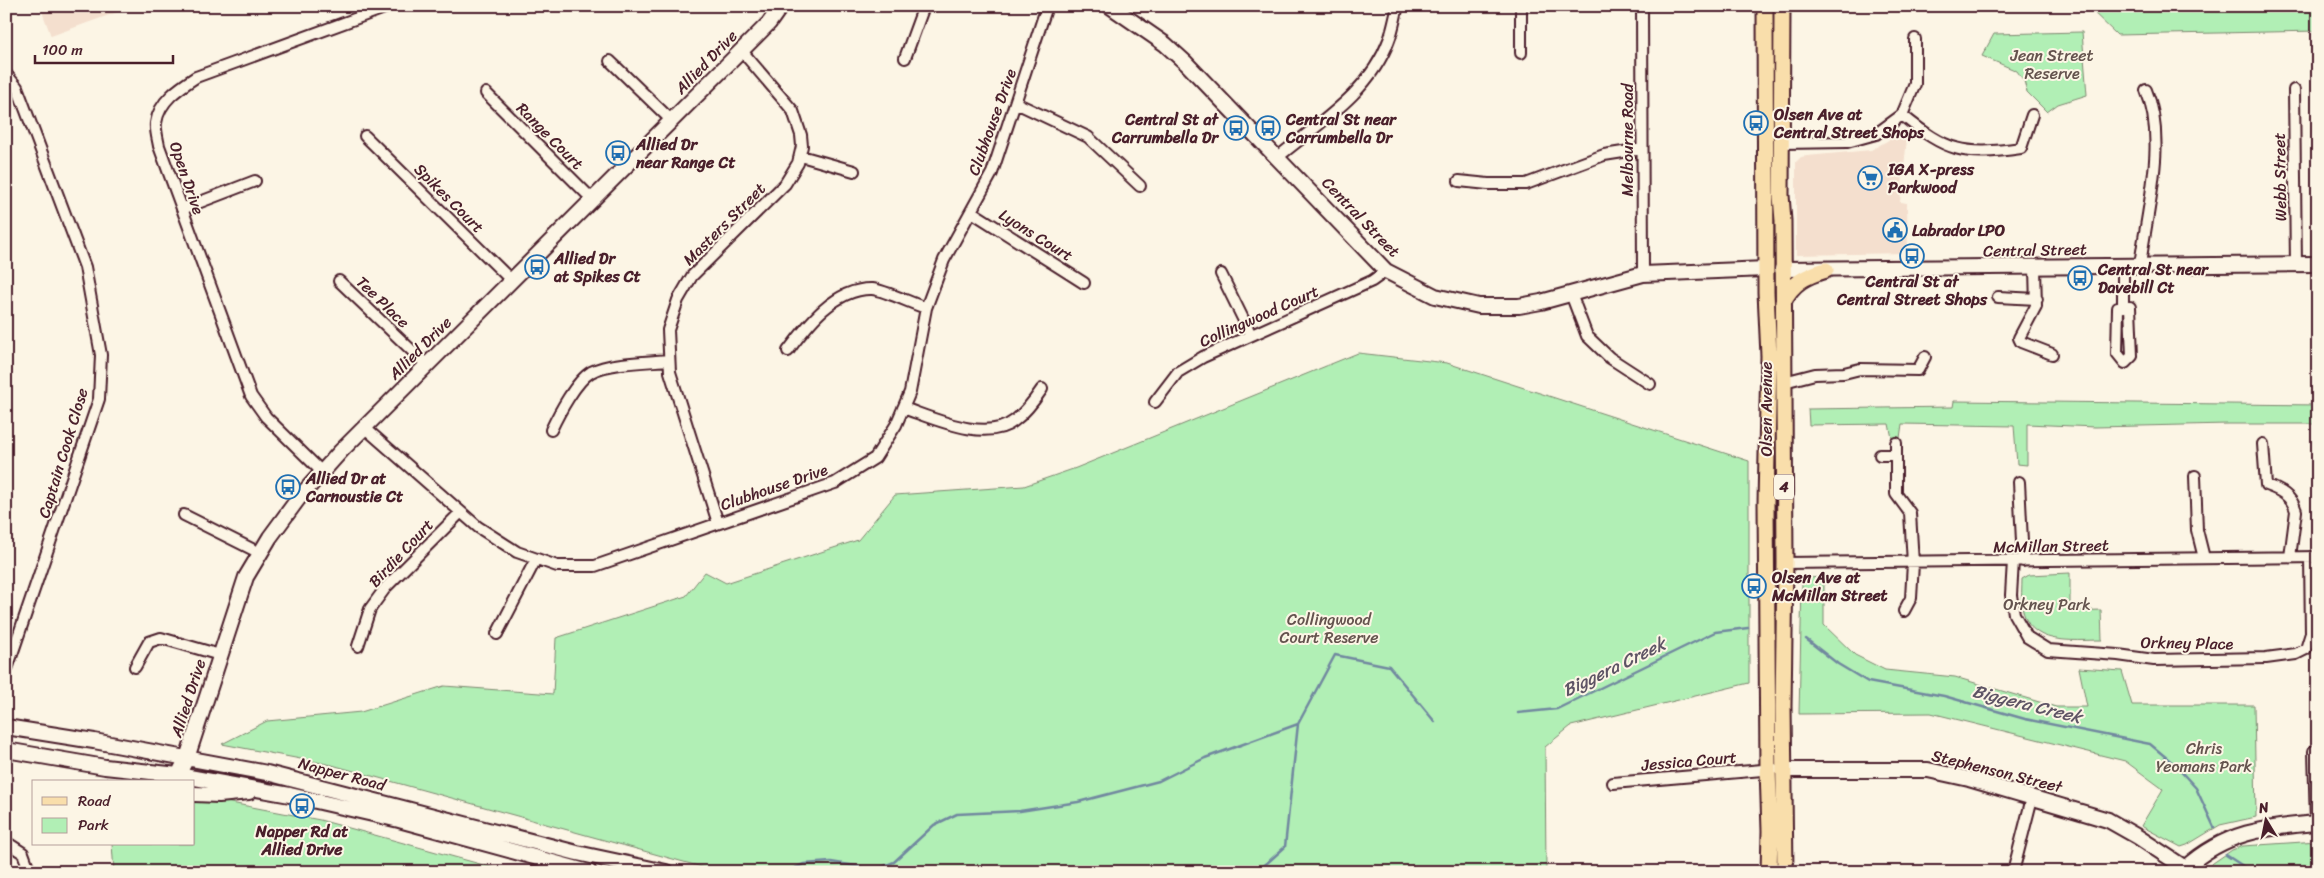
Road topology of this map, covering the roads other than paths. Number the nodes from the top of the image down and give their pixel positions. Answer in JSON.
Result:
{"nodes":[{"id":1,"x":390,"y":6,"type":"edge"},
{"id":2,"x":781,"y":6,"type":"edge"},
{"id":3,"x":924,"y":6,"type":"edge"},
{"id":4,"x":1047,"y":6,"type":"edge"},
{"id":5,"x":1110,"y":6,"type":"edge"},
{"id":6,"x":1398,"y":6,"type":"edge"},
{"id":7,"x":1521,"y":6,"type":"edge"},
{"id":8,"x":1642,"y":6,"type":"edge"},
{"id":9,"x":1765,"y":6,"type":"edge"},
{"id":10,"x":1782,"y":6,"type":"edge"},
{"id":11,"x":1915,"y":39,"type":"dead end"},
{"id":12,"x":741,"y":50,"type":"junction"},
{"id":13,"x":1521,"y":54,"type":"dead end"},
{"id":14,"x":905,"y":58,"type":"dead end"},
{"id":15,"x":610,"y":61,"type":"dead end"},
{"id":16,"x":6,"y":74,"type":"edge"},
{"id":17,"x":2146,"y":90,"type":"dead end"},
{"id":18,"x":2294,"y":90,"type":"dead end"},
{"id":19,"x":486,"y":94,"type":"dead end"},
{"id":20,"x":1016,"y":103,"type":"junction"},
{"id":21,"x":1902,"y":114,"type":"junction"},
{"id":22,"x":2032,"y":115,"type":"dead end"},
{"id":23,"x":672,"y":121,"type":"junction"},
{"id":24,"x":365,"y":136,"type":"dead end"},
{"id":25,"x":1782,"y":144,"type":"junction"},
{"id":26,"x":1642,"y":149,"type":"junction"},
{"id":27,"x":801,"y":156,"type":"junction"},
{"id":28,"x":1278,"y":157,"type":"junction"},
{"id":29,"x":854,"y":171,"type":"dead end"},
{"id":30,"x":255,"y":181,"type":"dead end"},
{"id":31,"x":1459,"y":181,"type":"dead end"},
{"id":32,"x":1140,"y":186,"type":"dead end"},
{"id":33,"x":593,"y":200,"type":"junction"},
{"id":34,"x":182,"y":209,"type":"junction"},
{"id":35,"x":972,"y":212,"type":"junction"},
{"id":36,"x":2296,"y":264,"type":"junction"},
{"id":37,"x":2318,"y":264,"type":"edge"},
{"id":38,"x":2140,"y":266,"type":"junction"},
{"id":39,"x":2123,"y":267,"type":"junction"},
{"id":40,"x":2035,"y":268,"type":"junction"},
{"id":41,"x":1766,"y":269,"type":"junction"},
{"id":42,"x":1782,"y":269,"type":"junction"},
{"id":43,"x":1386,"y":270,"type":"junction"},
{"id":44,"x":1826,"y":270,"type":"junction"},
{"id":45,"x":1221,"y":274,"type":"dead end"},
{"id":46,"x":1643,"y":274,"type":"junction"},
{"id":47,"x":339,"y":281,"type":"dead end"},
{"id":48,"x":512,"y":281,"type":"junction"},
{"id":49,"x":1084,"y":283,"type":"dead end"},
{"id":50,"x":1571,"y":294,"type":"junction"},
{"id":51,"x":1998,"y":297,"type":"dead end"},
{"id":52,"x":2036,"y":299,"type":"junction"},
{"id":53,"x":1782,"y":302,"type":"junction"},
{"id":54,"x":2123,"y":307,"type":"junction"},
{"id":55,"x":926,"y":308,"type":"junction"},
{"id":56,"x":1251,"y":335,"type":"junction"},
{"id":57,"x":788,"y":351,"type":"dead end"},
{"id":58,"x":2052,"y":354,"type":"dead end"},
{"id":59,"x":1925,"y":357,"type":"dead end"},
{"id":60,"x":669,"y":360,"type":"junction"},
{"id":61,"x":427,"y":365,"type":"junction"},
{"id":62,"x":1784,"y":382,"type":"junction"},
{"id":63,"x":1650,"y":384,"type":"dead end"},
{"id":64,"x":1042,"y":389,"type":"dead end"},
{"id":65,"x":1155,"y":402,"type":"dead end"},
{"id":66,"x":903,"y":408,"type":"junction"},
{"id":67,"x":364,"y":428,"type":"junction"},
{"id":68,"x":551,"y":430,"type":"dead end"},
{"id":69,"x":1896,"y":443,"type":"dead end"},
{"id":70,"x":2263,"y":444,"type":"dead end"},
{"id":71,"x":1880,"y":455,"type":"dead end"},
{"id":72,"x":1896,"y":455,"type":"junction"},
{"id":73,"x":322,"y":472,"type":"junction"},
{"id":74,"x":2195,"y":476,"type":"dead end"},
{"id":75,"x":2019,"y":482,"type":"dead end"},
{"id":76,"x":461,"y":512,"type":"junction"},
{"id":77,"x":184,"y":515,"type":"dead end"},
{"id":78,"x":718,"y":523,"type":"junction"},
{"id":79,"x":260,"y":553,"type":"junction"},
{"id":80,"x":2290,"y":557,"type":"junction"},
{"id":81,"x":2314,"y":557,"type":"edge"},
{"id":82,"x":2204,"y":558,"type":"junction"},
{"id":83,"x":536,"y":559,"type":"junction"},
{"id":84,"x":2018,"y":561,"type":"junction"},
{"id":85,"x":1913,"y":562,"type":"junction"},
{"id":86,"x":1785,"y":563,"type":"junction"},
{"id":87,"x":1904,"y":611,"type":"dead end"},
{"id":88,"x":497,"y":634,"type":"dead end"},
{"id":89,"x":358,"y":646,"type":"dead end"},
{"id":90,"x":220,"y":655,"type":"junction"},
{"id":91,"x":135,"y":667,"type":"dead end"},
{"id":92,"x":6,"y":672,"type":"edge"},
{"id":93,"x":6,"y":728,"type":"edge"},
{"id":94,"x":6,"y":750,"type":"edge"},
{"id":95,"x":2314,"y":751,"type":"dead end"},
{"id":96,"x":187,"y":758,"type":"junction"},
{"id":97,"x":1768,"y":769,"type":"junction"},
{"id":98,"x":1785,"y":770,"type":"junction"},
{"id":99,"x":177,"y":778,"type":"edge"},
{"id":100,"x":192,"y":780,"type":"edge"},
{"id":101,"x":195,"y":780,"type":"edge"},
{"id":102,"x":1613,"y":783,"type":"dead end"},
{"id":103,"x":264,"y":790,"type":"junction"},
{"id":104,"x":195,"y":794,"type":"edge"},
{"id":105,"x":2032,"y":798,"type":"junction"},
{"id":106,"x":2317,"y":823,"type":"edge"},
{"id":107,"x":6,"y":842,"type":"edge"},
{"id":108,"x":2184,"y":870,"type":"edge"},
{"id":109,"x":30,"y":872,"type":"edge"},
{"id":110,"x":589,"y":872,"type":"edge"},
{"id":111,"x":666,"y":872,"type":"edge"},
{"id":112,"x":1769,"y":872,"type":"edge"},
{"id":113,"x":1785,"y":872,"type":"edge"},
{"id":114,"x":2013,"y":872,"type":"edge"}],
"edges":[{"from":1,"to":34,"type":"street","name":"Open Drive"},
{"from":2,"to":12,"type":"street","name":"Allied Drive"},
{"from":3,"to":14,"type":"street"},
{"from":4,"to":20,"type":"street","name":"Clubhouse Drive"},
{"from":5,"to":28,"type":"street","name":"Central Street"},
{"from":6,"to":28,"type":"street"},
{"from":7,"to":13,"type":"street"},
{"from":8,"to":26,"type":"street","name":"Melbourne Road"},
{"from":9,"to":41,"type":"main road","name":"Olsen Avenue","number":"4"},
{"from":10,"to":25,"type":"main road","name":"Olsen Avenue","number":"4"},
{"from":11,"to":21,"type":"street"},
{"from":12,"to":23,"type":"street","name":"Allied Drive"},
{"from":12,"to":27,"type":"street"},
{"from":15,"to":23,"type":"street"},
{"from":16,"to":92,"type":"street","name":"Captain Cook Close"},
{"from":17,"to":38,"type":"street"},
{"from":18,"to":36,"type":"street","name":"Webb Street"},
{"from":19,"to":33,"type":"street","name":"Range Court"},
{"from":20,"to":32,"type":"street"},
{"from":20,"to":35,"type":"street","name":"Clubhouse Drive"},
{"from":21,"to":22,"type":"street"},
{"from":21,"to":25,"type":"street"},
{"from":23,"to":33,"type":"street","name":"Allied Drive"},
{"from":24,"to":48,"type":"street","name":"Spikes Court"},
{"from":25,"to":42,"type":"main road","name":"Olsen Avenue","number":"4"},
{"from":26,"to":31,"type":"street"},
{"from":26,"to":46,"type":"street","name":"Melbourne Road"},
{"from":27,"to":29,"type":"street"},
{"from":27,"to":60,"type":"street","name":"Masters Street"},
{"from":28,"to":43,"type":"street","name":"Central Street"},
{"from":30,"to":34,"type":"street"},
{"from":33,"to":48,"type":"street","name":"Allied Drive"},
{"from":34,"to":73,"type":"street","name":"Open Drive"},
{"from":35,"to":49,"type":"street","name":"Lyons Court"},
{"from":35,"to":55,"type":"street","name":"Clubhouse Drive"},
{"from":36,"to":37,"type":"street","name":"Central Street"},
{"from":36,"to":38,"type":"street","name":"Central Street"},
{"from":38,"to":39,"type":"street","name":"Central Street"},
{"from":39,"to":40,"type":"street","name":"Central Street"},
{"from":39,"to":54,"type":"street"},
{"from":40,"to":44,"type":"street","name":"Central Street"},
{"from":40,"to":52,"type":"street"},
{"from":41,"to":42,"type":"main road"},
{"from":41,"to":46,"type":"street","name":"Central Street"},
{"from":41,"to":97,"type":"main road","name":"Olsen Avenue","number":"4"},
{"from":42,"to":44,"type":"street","name":"Central Street"},
{"from":42,"to":53,"type":"main road","name":"Olsen Avenue","number":"4"},
{"from":43,"to":50,"type":"street","name":"Central Street"},
{"from":43,"to":56,"type":"street","name":"Collingwood Court"},
{"from":44,"to":53,"type":"main road"},
{"from":45,"to":56,"type":"street"},
{"from":46,"to":50,"type":"street","name":"Central Street"},
{"from":47,"to":61,"type":"street","name":"Tee Place"},
{"from":48,"to":61,"type":"street","name":"Allied Drive"},
{"from":50,"to":63,"type":"street"},
{"from":51,"to":52,"type":"street"},
{"from":52,"to":58,"type":"street"},
{"from":53,"to":62,"type":"main road","name":"Olsen Avenue","number":"4"},
{"from":54,"to":54,"type":"street"},
{"from":55,"to":57,"type":"street"},
{"from":55,"to":66,"type":"street","name":"Clubhouse Drive"},
{"from":56,"to":65,"type":"street","name":"Collingwood Court"},
{"from":59,"to":62,"type":"street"},
{"from":60,"to":68,"type":"street"},
{"from":60,"to":78,"type":"street","name":"Masters Street"},
{"from":61,"to":67,"type":"street","name":"Allied Drive"},
{"from":62,"to":86,"type":"main road","name":"Olsen Avenue","number":"4"},
{"from":64,"to":66,"type":"street"},
{"from":66,"to":78,"type":"street","name":"Clubhouse Drive"},
{"from":67,"to":73,"type":"street","name":"Allied Drive"},
{"from":67,"to":76,"type":"street","name":"Clubhouse Drive"},
{"from":69,"to":72,"type":"street"},
{"from":70,"to":80,"type":"street"},
{"from":71,"to":72,"type":"street"},
{"from":72,"to":85,"type":"street"},
{"from":73,"to":79,"type":"street","name":"Allied Drive"},
{"from":74,"to":82,"type":"street"},
{"from":75,"to":84,"type":"street"},
{"from":76,"to":83,"type":"street","name":"Clubhouse Drive"},
{"from":76,"to":89,"type":"street","name":"Birdie Court"},
{"from":77,"to":79,"type":"street"},
{"from":78,"to":83,"type":"street","name":"Clubhouse Drive"},
{"from":79,"to":90,"type":"street","name":"Allied Drive"},
{"from":80,"to":81,"type":"street","name":"McMillan Street"},
{"from":80,"to":82,"type":"street","name":"McMillan Street"},
{"from":81,"to":84,"type":"street","name":"Orkney Place"},
{"from":82,"to":84,"type":"street","name":"McMillan Street"},
{"from":83,"to":88,"type":"street"},
{"from":84,"to":85,"type":"street","name":"McMillan Street"},
{"from":85,"to":86,"type":"street","name":"McMillan Street"},
{"from":85,"to":87,"type":"street"},
{"from":86,"to":98,"type":"main road","name":"Olsen Avenue","number":"4"},
{"from":90,"to":91,"type":"street"},
{"from":90,"to":96,"type":"street","name":"Allied Drive"},
{"from":93,"to":96,"type":"street","name":"Napper Road"},
{"from":94,"to":99,"type":"street","name":"Napper Road"},
{"from":95,"to":106,"type":"street"},
{"from":96,"to":99,"type":"street","name":"Allied Drive"},
{"from":96,"to":111,"type":"street","name":"Napper Road"},
{"from":97,"to":98,"type":"street","name":"Jessica Court"},
{"from":97,"to":102,"type":"street","name":"Jessica Court"},
{"from":97,"to":112,"type":"main road","name":"Olsen Avenue","number":"4"},
{"from":98,"to":105,"type":"street","name":"Stephenson Street"},
{"from":98,"to":113,"type":"main road","name":"Olsen Avenue","number":"4"},
{"from":99,"to":100,"type":"street","name":"Napper Road"},
{"from":101,"to":103,"type":"street","name":"Napper Road"},
{"from":103,"to":104,"type":"street"},
{"from":103,"to":110,"type":"street","name":"Napper Road"},
{"from":105,"to":108,"type":"street","name":"Stephenson Street"},
{"from":105,"to":114,"type":"street"},
{"from":106,"to":108,"type":"street"},
{"from":107,"to":109,"type":"street"}]}
